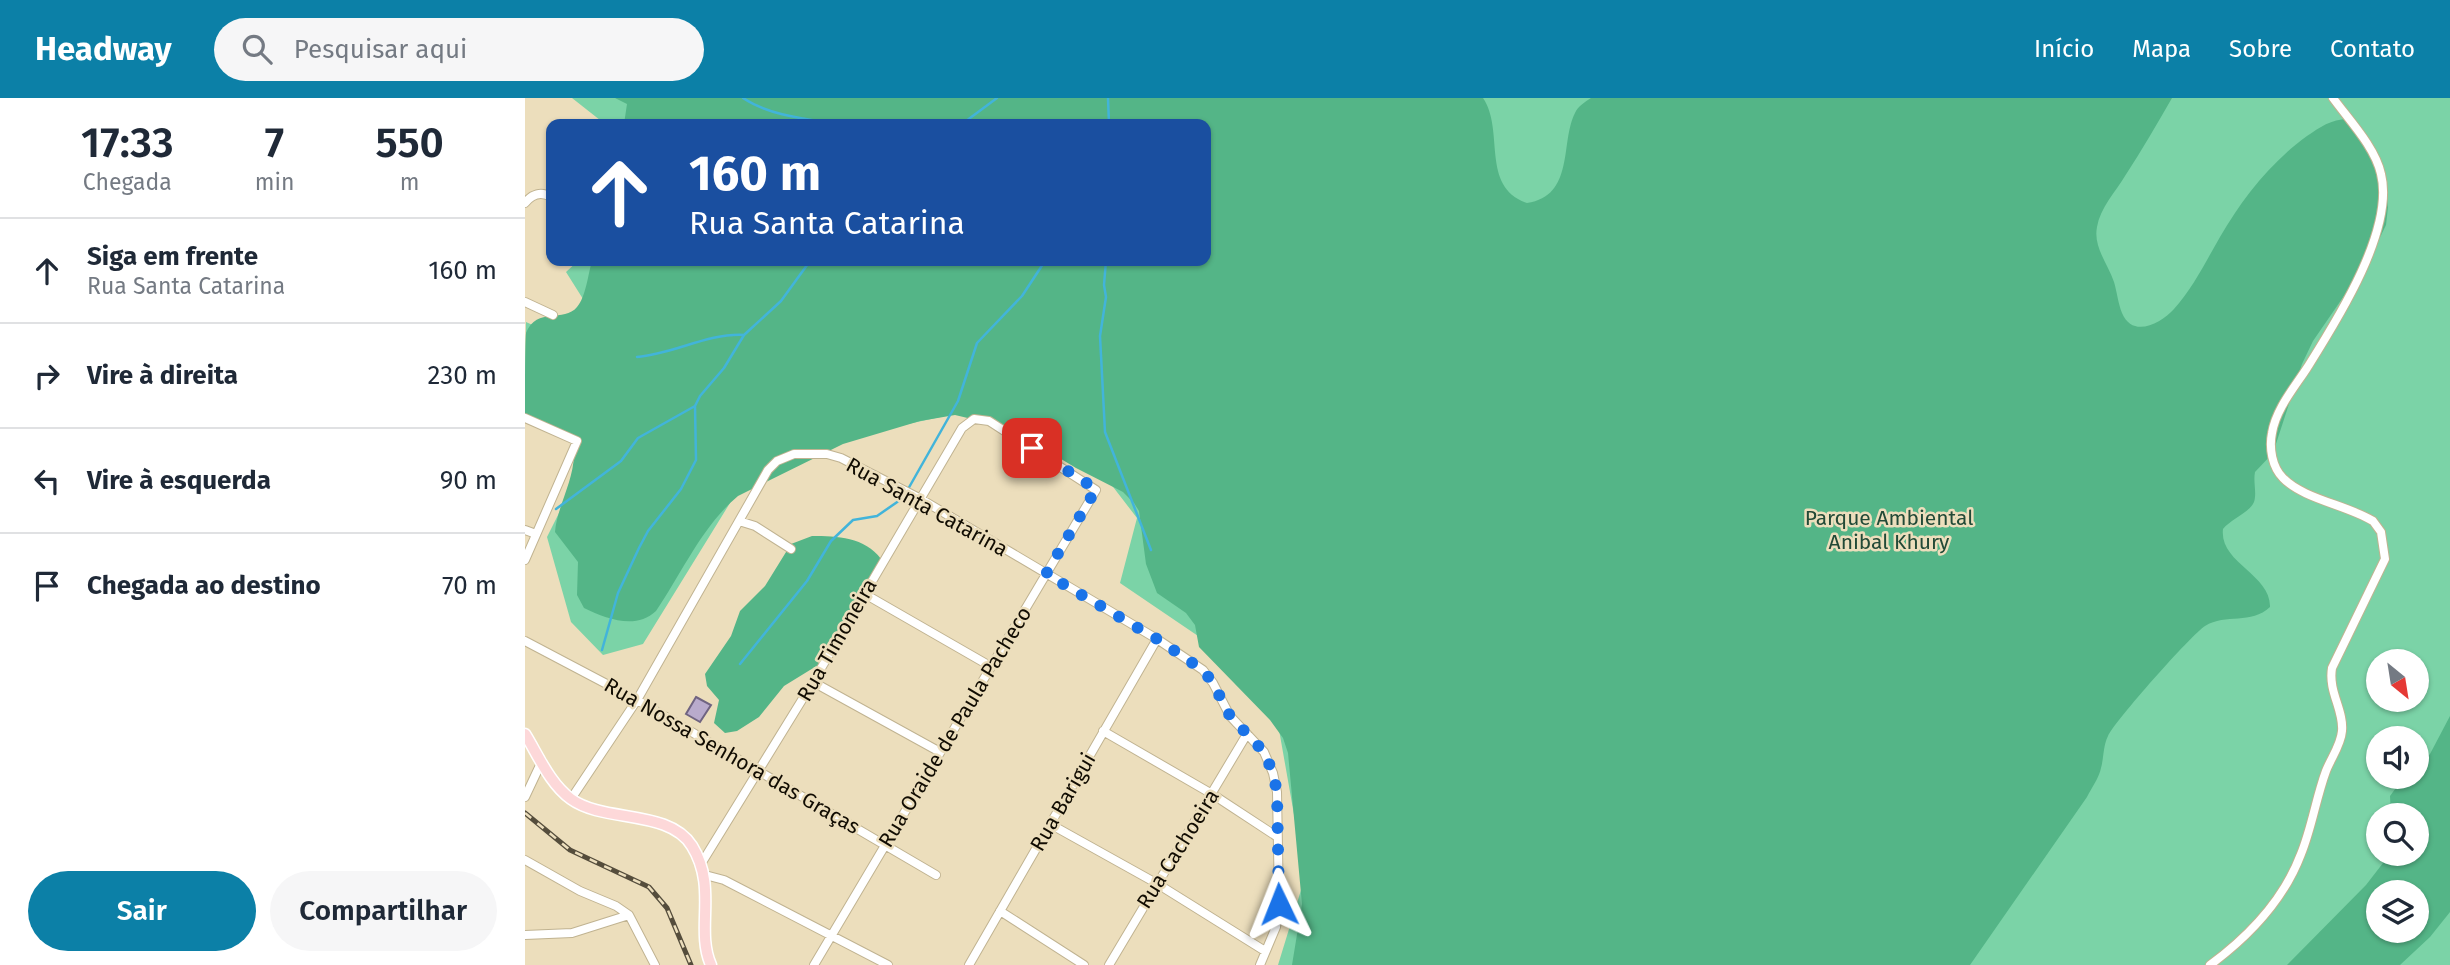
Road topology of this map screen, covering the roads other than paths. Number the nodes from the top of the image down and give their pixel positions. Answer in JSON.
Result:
{"nodes":[{"id":1,"x":2333,"y":98,"type":"edge"},
{"id":2,"x":546,"y":194,"type":"edge"},
{"id":3,"x":526,"y":202,"type":"edge"},
{"id":4,"x":525,"y":302,"type":"edge"},
{"id":5,"x":553,"y":315,"type":"dead end"},
{"id":6,"x":525,"y":418,"type":"edge"},
{"id":7,"x":974,"y":419,"type":"joint"},
{"id":8,"x":919,"y":498,"type":"junction"},
{"id":9,"x":739,"y":521,"type":"junction"},
{"id":10,"x":525,"y":530,"type":"edge"},
{"id":11,"x":535,"y":534,"type":"junction"},
{"id":12,"x":791,"y":549,"type":"dead end"},
{"id":13,"x":525,"y":560,"type":"edge"},
{"id":14,"x":1046,"y":574,"type":"junction"},
{"id":15,"x":863,"y":593,"type":"junction"},
{"id":16,"x":1157,"y":639,"type":"junction"},
{"id":17,"x":525,"y":642,"type":"edge"},
{"id":18,"x":990,"y":666,"type":"junction"},
{"id":19,"x":813,"y":681,"type":"junction"},
{"id":20,"x":637,"y":700,"type":"junction"},
{"id":21,"x":1103,"y":731,"type":"junction"},
{"id":22,"x":525,"y":734,"type":"edge"},
{"id":23,"x":1247,"y":734,"type":"junction"},
{"id":24,"x":940,"y":752,"type":"junction"},
{"id":25,"x":542,"y":761,"type":"junction"},
{"id":26,"x":759,"y":771,"type":"junction"},
{"id":27,"x":1212,"y":794,"type":"junction"},
{"id":28,"x":525,"y":797,"type":"edge"},
{"id":29,"x":571,"y":799,"type":"junction"},
{"id":30,"x":1050,"y":824,"type":"junction"},
{"id":31,"x":1276,"y":836,"type":"junction"},
{"id":32,"x":885,"y":845,"type":"junction"},
{"id":33,"x":525,"y":860,"type":"edge"},
{"id":34,"x":703,"y":870,"type":"junction"},
{"id":35,"x":936,"y":875,"type":"dead end"},
{"id":36,"x":1156,"y":883,"type":"junction"},
{"id":37,"x":1000,"y":911,"type":"junction"},
{"id":38,"x":629,"y":915,"type":"junction"},
{"id":39,"x":830,"y":934,"type":"junction"},
{"id":40,"x":525,"y":935,"type":"edge"},
{"id":41,"x":1265,"y":951,"type":"junction"},
{"id":42,"x":655,"y":965,"type":"edge"},
{"id":43,"x":711,"y":965,"type":"edge"},
{"id":44,"x":814,"y":965,"type":"edge"},
{"id":45,"x":888,"y":965,"type":"edge"},
{"id":46,"x":969,"y":965,"type":"edge"},
{"id":47,"x":1084,"y":965,"type":"edge"},
{"id":48,"x":1109,"y":965,"type":"edge"},
{"id":49,"x":1260,"y":965,"type":"edge"},
{"id":50,"x":2210,"y":965,"type":"edge"}],
"edges":[{"from":1,"to":50,"type":"street"},
{"from":2,"to":3,"type":"street"},
{"from":4,"to":5,"type":"street"},
{"from":6,"to":11,"type":"street"},
{"from":7,"to":8,"type":"street","name":"Rua Timoneira"},
{"from":7,"to":14,"type":"street","name":"Rua Oraide de Paula Pacheco"},
{"from":8,"to":9,"type":"street","name":"Rua Santa Catarina"},
{"from":8,"to":14,"type":"street","name":"Rua Santa Catarina"},
{"from":8,"to":15,"type":"street","name":"Rua Timoneira"},
{"from":9,"to":12,"type":"street"},
{"from":9,"to":20,"type":"street","name":"Rua Santa Catarina"},
{"from":10,"to":11,"type":"street"},
{"from":11,"to":13,"type":"street"},
{"from":14,"to":16,"type":"street","name":"Rua Santa Catarina"},
{"from":14,"to":18,"type":"street","name":"Rua Oraide de Paula Pacheco"},
{"from":15,"to":18,"type":"street"},
{"from":15,"to":19,"type":"street","name":"Rua Timoneira"},
{"from":16,"to":21,"type":"street","name":"Rua Barigui"},
{"from":16,"to":23,"type":"street","name":"Rua Santa Catarina"},
{"from":17,"to":20,"type":"street","name":"Rua Nossa Senhora das Graças"},
{"from":18,"to":24,"type":"street","name":"Rua Oraide de Paula Pacheco"},
{"from":19,"to":24,"type":"street"},
{"from":19,"to":26,"type":"street","name":"Rua Timoneira"},
{"from":20,"to":26,"type":"street","name":"Rua Nossa Senhora das Graças"},
{"from":20,"to":29,"type":"street","name":"Rua Santa Catarina"},
{"from":21,"to":27,"type":"street"},
{"from":21,"to":30,"type":"street","name":"Rua Barigui"},
{"from":22,"to":25,"type":"main road"},
{"from":23,"to":27,"type":"street","name":"Rua Cachoeira"},
{"from":23,"to":31,"type":"street","name":"Rua Santa Catarina"},
{"from":24,"to":32,"type":"street","name":"Rua Oraide de Paula Pacheco"},
{"from":25,"to":28,"type":"street"},
{"from":25,"to":29,"type":"main road"},
{"from":26,"to":32,"type":"street","name":"Rua Nossa Senhora das Graças"},
{"from":26,"to":34,"type":"street","name":"Rua Timoneira"},
{"from":27,"to":31,"type":"street"},
{"from":27,"to":36,"type":"street","name":"Rua Cachoeira"},
{"from":29,"to":34,"type":"main road"},
{"from":30,"to":36,"type":"street"},
{"from":30,"to":37,"type":"street","name":"Rua Barigui"},
{"from":31,"to":41,"type":"street","name":"Rua Santa Catarina"},
{"from":32,"to":35,"type":"street","name":"Rua Nossa Senhora das Graças"},
{"from":32,"to":39,"type":"street","name":"Rua Oraide de Paula Pacheco"},
{"from":33,"to":38,"type":"street"},
{"from":34,"to":39,"type":"street"},
{"from":34,"to":43,"type":"main road"},
{"from":36,"to":41,"type":"street"},
{"from":36,"to":48,"type":"street","name":"Rua Cachoeira"},
{"from":37,"to":46,"type":"street","name":"Rua Barigui"},
{"from":37,"to":47,"type":"street"},
{"from":38,"to":40,"type":"street"},
{"from":38,"to":42,"type":"street"},
{"from":39,"to":44,"type":"street","name":"Rua Oraide de Paula Pacheco"},
{"from":39,"to":45,"type":"street"},
{"from":41,"to":49,"type":"street","name":"Rua Santa Catarina"}]}
